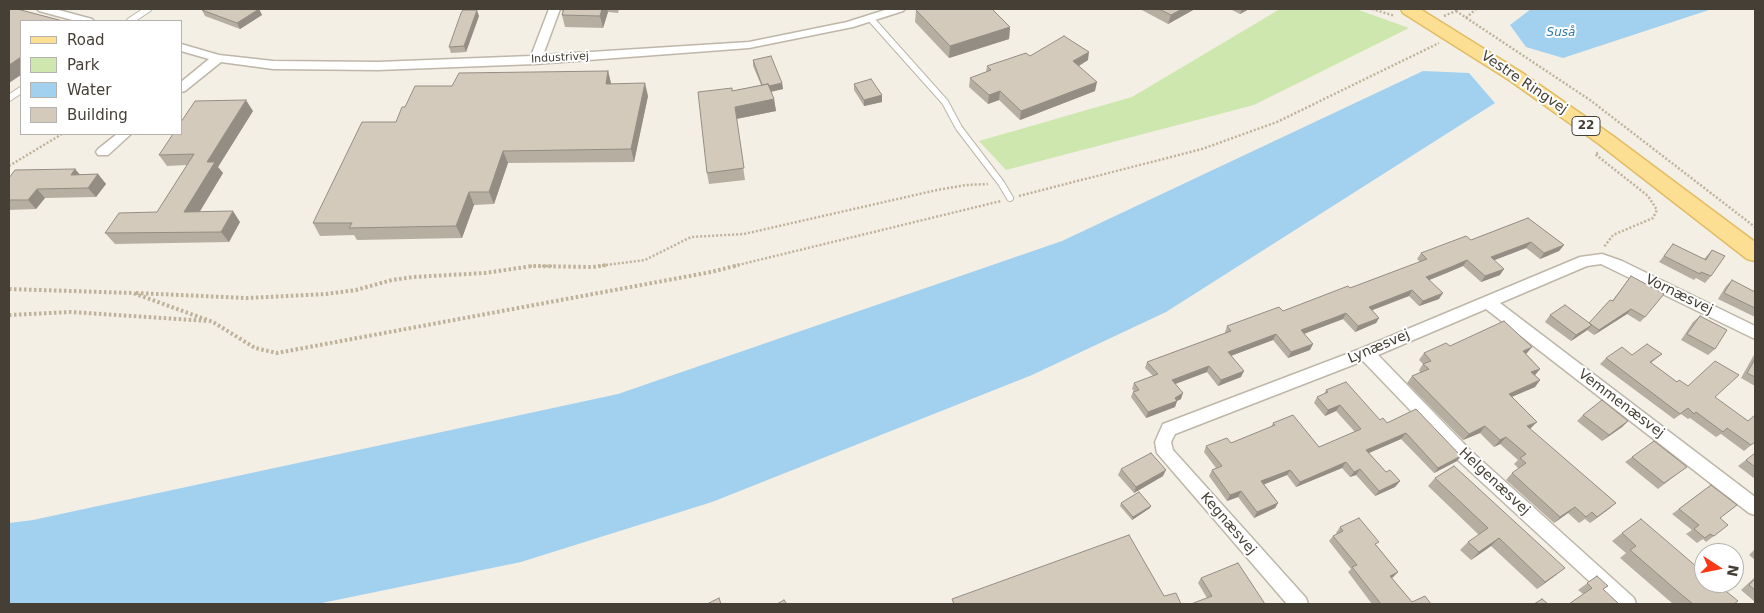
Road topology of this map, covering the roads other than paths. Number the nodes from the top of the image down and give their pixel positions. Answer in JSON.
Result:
{"nodes":[{"id":1,"x":43,"y":9,"type":"edge"},
{"id":2,"x":148,"y":9,"type":"edge"},
{"id":3,"x":554,"y":9,"type":"edge"},
{"id":4,"x":899,"y":9,"type":"edge"},
{"id":5,"x":1409,"y":9,"type":"edge"},
{"id":6,"x":1446,"y":10,"type":"edge"},
{"id":7,"x":870,"y":18,"type":"junction"},
{"id":8,"x":84,"y":20,"type":"edge"},
{"id":9,"x":132,"y":20,"type":"edge"},
{"id":10,"x":182,"y":47,"type":"edge"},
{"id":11,"x":218,"y":58,"type":"junction"},
{"id":12,"x":535,"y":60,"type":"junction"},
{"id":13,"x":182,"y":87,"type":"edge"},
{"id":14,"x":20,"y":91,"type":"edge"},
{"id":15,"x":9,"y":98,"type":"edge"},
{"id":16,"x":124,"y":135,"type":"edge"},
{"id":17,"x":103,"y":152,"type":"dead end"},
{"id":18,"x":1010,"y":198,"type":"road end"},
{"id":19,"x":1755,"y":246,"type":"edge"},
{"id":20,"x":1755,"y":253,"type":"edge"},
{"id":21,"x":1602,"y":259,"type":"joint"},
{"id":22,"x":1487,"y":301,"type":"junction"},
{"id":23,"x":1755,"y":333,"type":"edge"},
{"id":24,"x":1366,"y":353,"type":"junction"},
{"id":25,"x":1163,"y":442,"type":"joint"},
{"id":26,"x":1755,"y":506,"type":"edge"},
{"id":27,"x":1299,"y":604,"type":"edge"},
{"id":28,"x":1627,"y":604,"type":"edge"}],
"edges":[{"from":1,"to":8,"type":"street"},
{"from":2,"to":9,"type":"lane"},
{"from":3,"to":12,"type":"street"},
{"from":4,"to":7,"type":"street","name":"Industrivej"},
{"from":5,"to":20,"type":"main road","name":"Vestre Ringvej","number":"22"},
{"from":6,"to":19,"type":"main road","name":"Vestre Ringvej","number":"22"},
{"from":7,"to":12,"type":"street","name":"Industrivej"},
{"from":7,"to":18,"type":"lane"},
{"from":10,"to":11,"type":"street","name":"Industrivej"},
{"from":11,"to":12,"type":"street","name":"Industrivej"},
{"from":11,"to":13,"type":"street"},
{"from":14,"to":15,"type":"lane"},
{"from":16,"to":17,"type":"street"},
{"from":21,"to":22,"type":"street","name":"Lynæsvej"},
{"from":21,"to":23,"type":"street","name":"Vornæsvej"},
{"from":22,"to":24,"type":"street","name":"Lynæsvej"},
{"from":22,"to":26,"type":"street","name":"Vemmenæsvej"},
{"from":24,"to":25,"type":"street","name":"Lynæsvej"},
{"from":24,"to":28,"type":"street","name":"Helgenæsvej"},
{"from":25,"to":27,"type":"street","name":"Kegnæsvej"}]}
